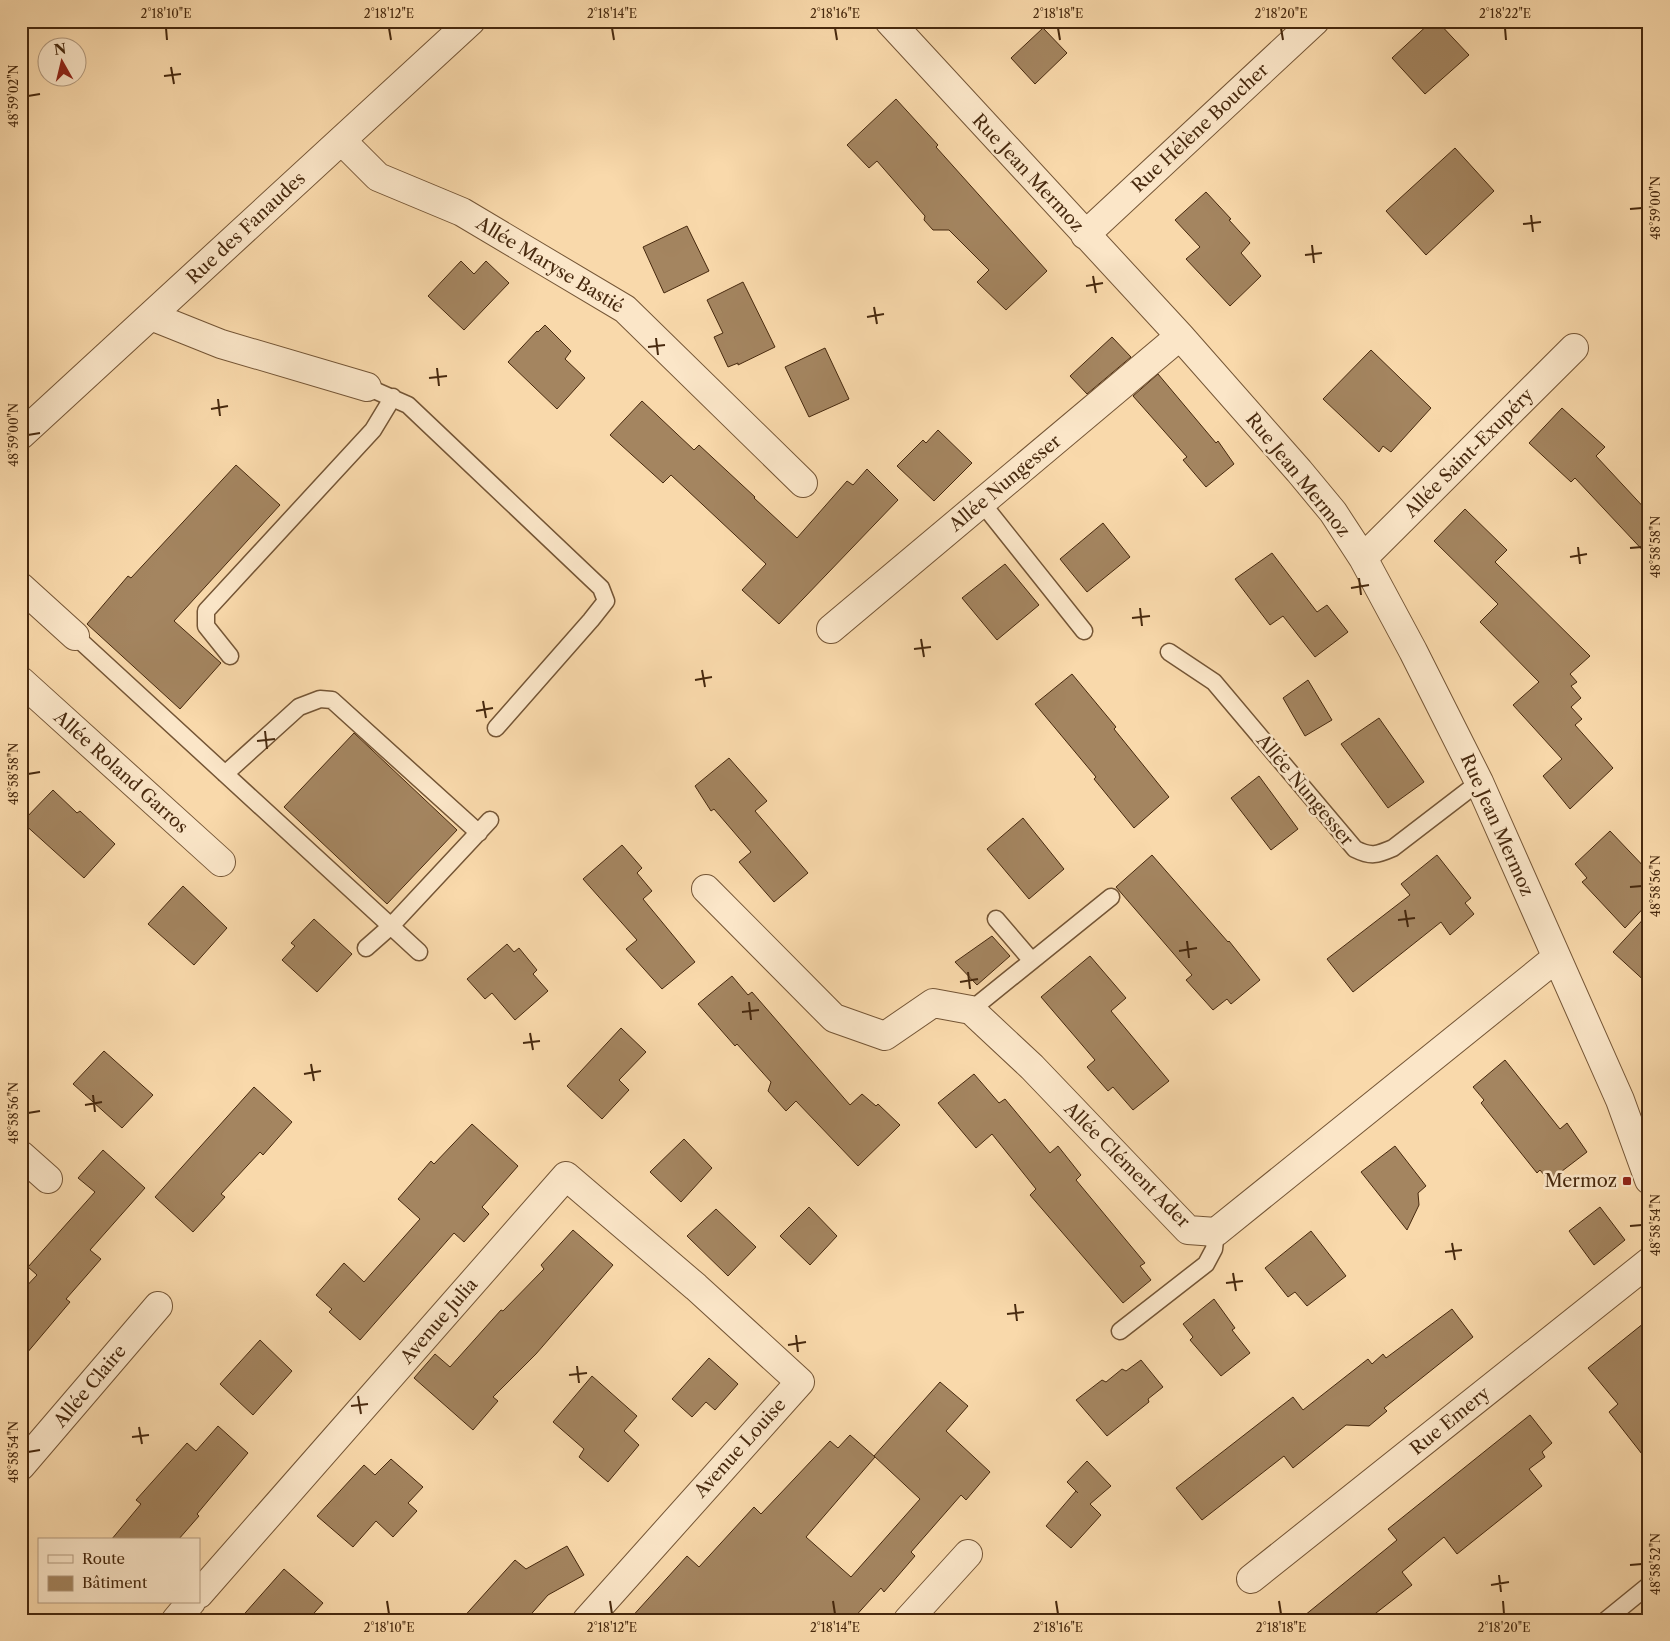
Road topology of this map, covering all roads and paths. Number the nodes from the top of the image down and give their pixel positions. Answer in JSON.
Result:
{"nodes":[{"id":1,"x":471,"y":21,"type":"edge"},
{"id":2,"x":889,"y":21,"type":"edge"},
{"id":3,"x":1315,"y":21,"type":"edge"},
{"id":4,"x":342,"y":140,"type":"junction"},
{"id":5,"x":1085,"y":235,"type":"junction"},
{"id":6,"x":151,"y":316,"type":"junction"},
{"id":7,"x":1180,"y":336,"type":"junction"},
{"id":8,"x":1574,"y":348,"type":"dead end"},
{"id":9,"x":367,"y":387,"type":"joint"},
{"id":10,"x":393,"y":397,"type":"junction"},
{"id":11,"x":21,"y":435,"type":"edge"},
{"id":12,"x":803,"y":483,"type":"dead end"},
{"id":13,"x":982,"y":503,"type":"junction"},
{"id":14,"x":1363,"y":558,"type":"junction"},
{"id":15,"x":21,"y":587,"type":"edge"},
{"id":16,"x":831,"y":630,"type":"dead end"},
{"id":17,"x":1084,"y":630,"type":"dead end"},
{"id":18,"x":75,"y":636,"type":"joint"},
{"id":19,"x":1168,"y":652,"type":"dead end"},
{"id":20,"x":230,"y":656,"type":"dead end"},
{"id":21,"x":21,"y":681,"type":"edge"},
{"id":22,"x":496,"y":728,"type":"dead end"},
{"id":23,"x":225,"y":774,"type":"junction"},
{"id":24,"x":1479,"y":782,"type":"junction"},
{"id":25,"x":490,"y":820,"type":"dead end"},
{"id":26,"x":479,"y":833,"type":"junction"},
{"id":27,"x":221,"y":862,"type":"dead end"},
{"id":28,"x":706,"y":889,"type":"dead end"},
{"id":29,"x":1111,"y":897,"type":"dead end"},
{"id":30,"x":996,"y":919,"type":"dead end"},
{"id":31,"x":390,"y":926,"type":"junction"},
{"id":32,"x":366,"y":948,"type":"dead end"},
{"id":33,"x":419,"y":952,"type":"dead end"},
{"id":34,"x":1556,"y":958,"type":"junction"},
{"id":35,"x":1032,"y":961,"type":"junction"},
{"id":36,"x":970,"y":1010,"type":"junction"},
{"id":37,"x":21,"y":1155,"type":"edge"},
{"id":38,"x":1646,"y":1165,"type":"edge"},
{"id":39,"x":48,"y":1180,"type":"dead end"},
{"id":40,"x":1216,"y":1232,"type":"junction"},
{"id":41,"x":1649,"y":1262,"type":"edge"},
{"id":42,"x":696,"y":1287,"type":"joint"},
{"id":43,"x":158,"y":1306,"type":"dead end"},
{"id":44,"x":1120,"y":1331,"type":"dead end"},
{"id":45,"x":21,"y":1466,"type":"edge"},
{"id":46,"x":968,"y":1554,"type":"dead end"},
{"id":47,"x":1251,"y":1579,"type":"dead end"},
{"id":48,"x":1649,"y":1586,"type":"edge"},
{"id":49,"x":200,"y":1593,"type":"edge"},
{"id":50,"x":189,"y":1604,"type":"edge"},
{"id":51,"x":176,"y":1620,"type":"edge"},
{"id":52,"x":587,"y":1620,"type":"edge"},
{"id":53,"x":908,"y":1620,"type":"edge"},
{"id":54,"x":1606,"y":1620,"type":"edge"}],
"edges":[{"from":1,"to":4,"type":"street","name":"Rue des Fanaudes"},
{"from":2,"to":5,"type":"street","name":"Rue Jean Mermoz"},
{"from":3,"to":5,"type":"street","name":"Rue Hélène Boucher"},
{"from":4,"to":6,"type":"street","name":"Rue des Fanaudes"},
{"from":4,"to":12,"type":"street","name":"Allée Maryse Bastié"},
{"from":5,"to":7,"type":"street","name":"Rue Jean Mermoz"},
{"from":6,"to":9,"type":"street"},
{"from":6,"to":11,"type":"street","name":"Rue des Fanaudes"},
{"from":7,"to":13,"type":"street","name":"Allée Nungesser"},
{"from":7,"to":14,"type":"street","name":"Rue Jean Mermoz"},
{"from":8,"to":14,"type":"street","name":"Allée Saint-Exupéry"},
{"from":9,"to":10,"type":"lane"},
{"from":10,"to":20,"type":"lane"},
{"from":10,"to":22,"type":"lane"},
{"from":13,"to":16,"type":"street","name":"Allée Nungesser"},
{"from":13,"to":17,"type":"lane"},
{"from":14,"to":24,"type":"street","name":"Rue Jean Mermoz"},
{"from":15,"to":18,"type":"street"},
{"from":18,"to":23,"type":"lane"},
{"from":19,"to":24,"type":"lane","name":"Allée Nungesser"},
{"from":21,"to":27,"type":"street","name":"Allée Roland Garros"},
{"from":23,"to":26,"type":"lane"},
{"from":23,"to":31,"type":"lane"},
{"from":24,"to":34,"type":"street","name":"Rue Jean Mermoz"},
{"from":25,"to":26,"type":"lane"},
{"from":26,"to":31,"type":"lane"},
{"from":28,"to":36,"type":"street"},
{"from":29,"to":35,"type":"lane"},
{"from":30,"to":35,"type":"lane"},
{"from":31,"to":32,"type":"lane"},
{"from":31,"to":33,"type":"lane"},
{"from":34,"to":38,"type":"street","name":"Rue Jean Mermoz"},
{"from":34,"to":40,"type":"street"},
{"from":35,"to":36,"type":"lane"},
{"from":36,"to":40,"type":"street","name":"Allée Clément Ader"},
{"from":37,"to":39,"type":"street"},
{"from":40,"to":44,"type":"lane"},
{"from":41,"to":47,"type":"street","name":"Rue Emery"},
{"from":42,"to":49,"type":"street","name":"Avenue Julia"},
{"from":42,"to":52,"type":"street","name":"Avenue Louise"},
{"from":43,"to":45,"type":"street","name":"Allée Claire"},
{"from":46,"to":53,"type":"street"},
{"from":48,"to":54,"type":"lane"},
{"from":50,"to":51,"type":"street"}]}
